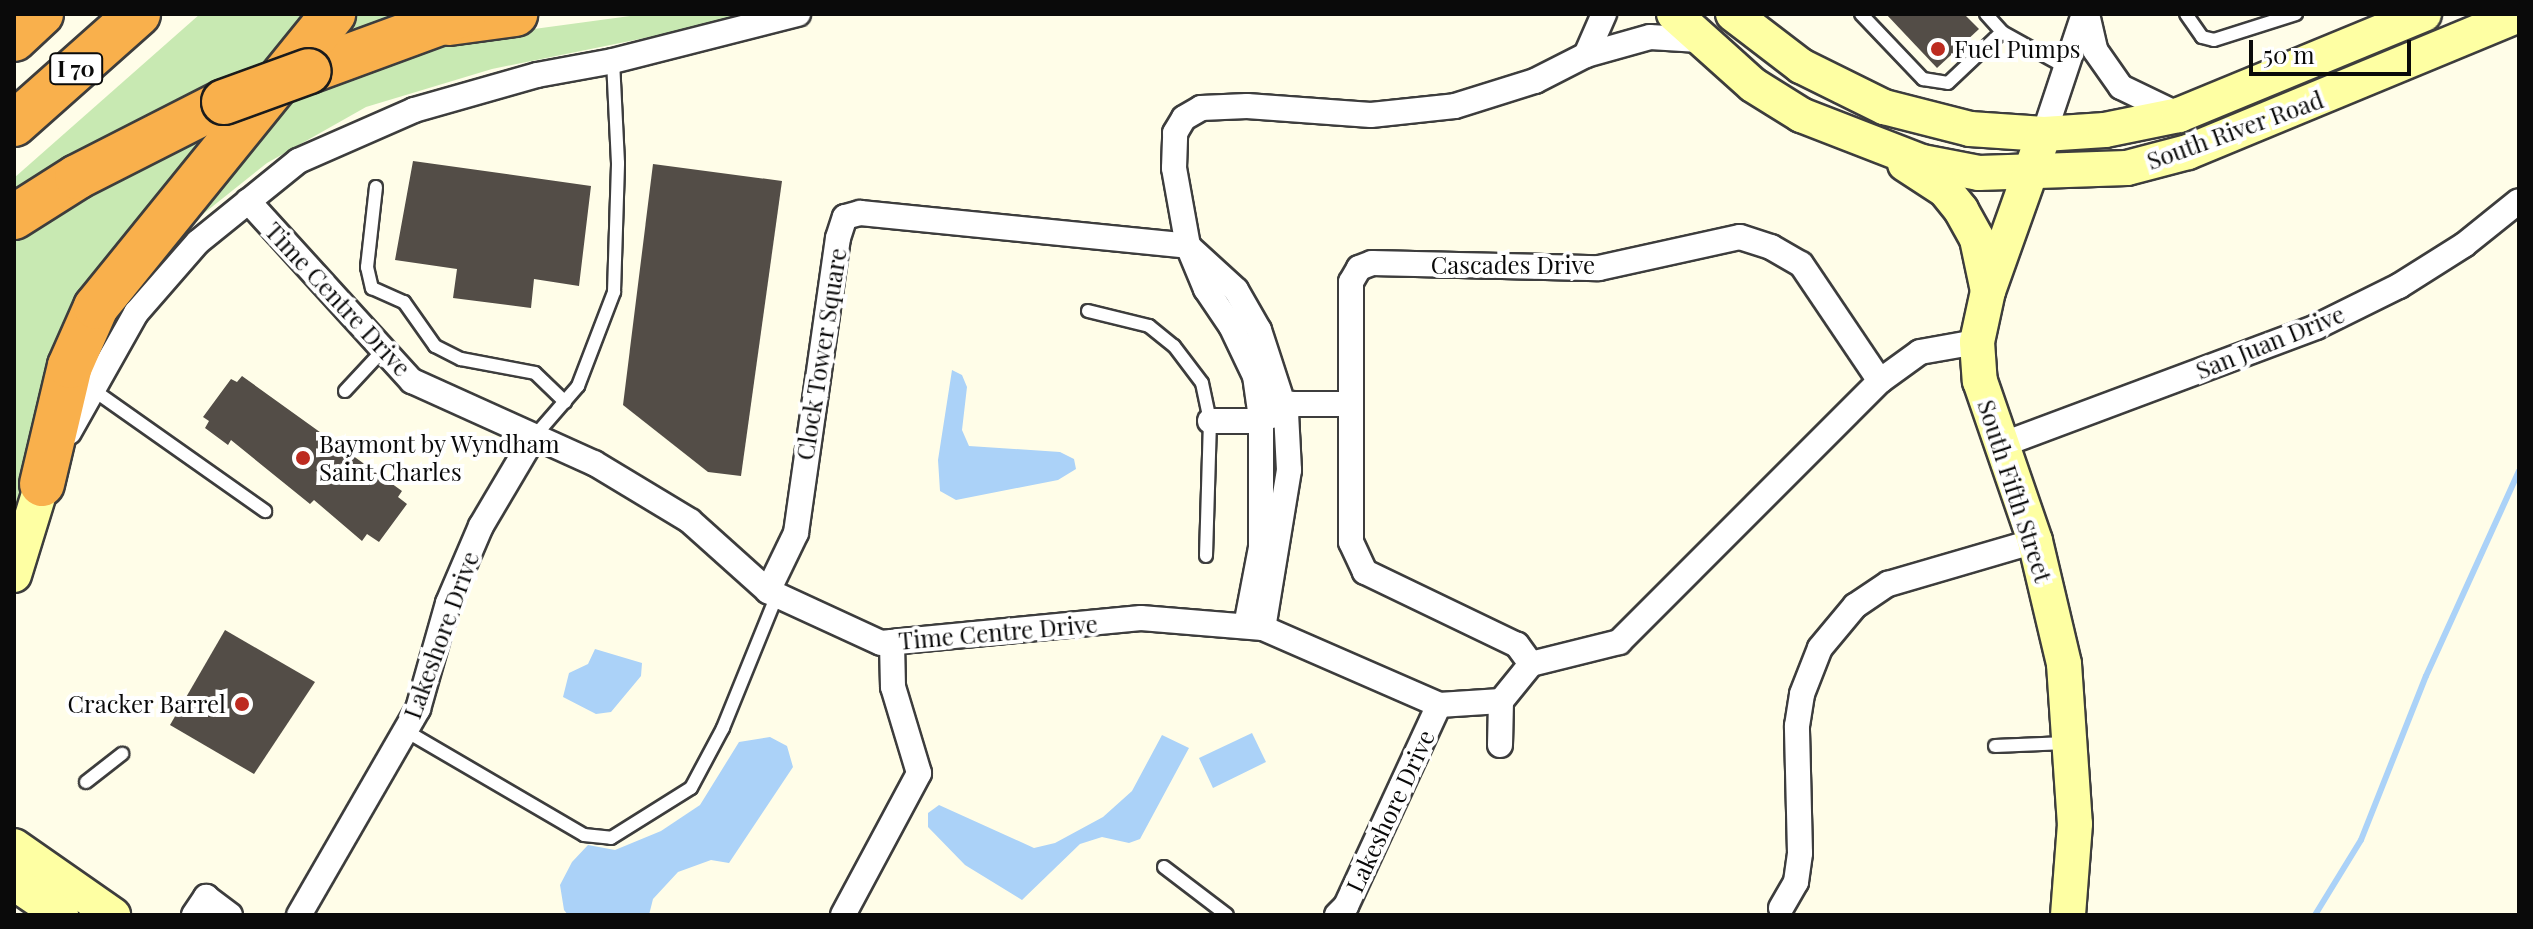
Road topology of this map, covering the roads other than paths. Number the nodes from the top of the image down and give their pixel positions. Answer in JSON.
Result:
{"nodes":[{"id":1,"x":41,"y":14,"type":"edge"},
{"id":2,"x":138,"y":14,"type":"edge"},
{"id":3,"x":333,"y":14,"type":"edge"},
{"id":4,"x":515,"y":14,"type":"edge"},
{"id":5,"x":798,"y":14,"type":"edge"},
{"id":6,"x":1604,"y":14,"type":"edge"},
{"id":7,"x":1674,"y":14,"type":"edge"},
{"id":8,"x":1733,"y":14,"type":"edge"},
{"id":9,"x":1861,"y":14,"type":"edge"},
{"id":10,"x":1986,"y":14,"type":"edge"},
{"id":11,"x":2086,"y":14,"type":"edge"},
{"id":12,"x":2186,"y":14,"type":"edge"},
{"id":13,"x":2296,"y":14,"type":"edge"},
{"id":14,"x":2424,"y":14,"type":"edge"},
{"id":15,"x":2519,"y":15,"type":"edge"},
{"id":16,"x":456,"y":18,"type":"edge"},
{"id":17,"x":2002,"y":32,"type":"junction"},
{"id":18,"x":14,"y":39,"type":"edge"},
{"id":19,"x":1699,"y":40,"type":"junction"},
{"id":20,"x":1586,"y":55,"type":"junction"},
{"id":21,"x":613,"y":61,"type":"junction"},
{"id":22,"x":2067,"y":68,"type":"junction"},
{"id":23,"x":2179,"y":115,"type":"junction"},
{"id":24,"x":14,"y":124,"type":"edge"},
{"id":25,"x":2044,"y":134,"type":"junction"},
{"id":26,"x":1881,"y":148,"type":"junction"},
{"id":27,"x":2031,"y":171,"type":"junction"},
{"id":28,"x":376,"y":187,"type":"dead end"},
{"id":29,"x":248,"y":201,"type":"junction"},
{"id":30,"x":2519,"y":201,"type":"edge"},
{"id":31,"x":14,"y":217,"type":"edge"},
{"id":32,"x":1188,"y":246,"type":"junction"},
{"id":33,"x":1988,"y":291,"type":"junction"},
{"id":34,"x":1088,"y":311,"type":"dead end"},
{"id":35,"x":1977,"y":342,"type":"junction"},
{"id":36,"x":384,"y":349,"type":"junction"},
{"id":37,"x":1880,"y":381,"type":"junction"},
{"id":38,"x":92,"y":389,"type":"junction"},
{"id":39,"x":345,"y":391,"type":"dead end"},
{"id":40,"x":565,"y":402,"type":"junction"},
{"id":41,"x":1349,"y":404,"type":"junction"},
{"id":42,"x":1286,"y":413,"type":"junction"},
{"id":43,"x":1261,"y":418,"type":"junction"},
{"id":44,"x":1210,"y":421,"type":"junction"},
{"id":45,"x":533,"y":438,"type":"junction"},
{"id":46,"x":2001,"y":445,"type":"junction"},
{"id":47,"x":42,"y":484,"type":"junction"},
{"id":48,"x":265,"y":511,"type":"dead end"},
{"id":49,"x":2035,"y":541,"type":"junction"},
{"id":50,"x":1206,"y":556,"type":"dead end"},
{"id":51,"x":14,"y":575,"type":"edge"},
{"id":52,"x":772,"y":593,"type":"junction"},
{"id":53,"x":1254,"y":627,"type":"junction"},
{"id":54,"x":892,"y":642,"type":"junction"},
{"id":55,"x":1531,"y":664,"type":"junction"},
{"id":56,"x":1501,"y":701,"type":"junction"},
{"id":57,"x":1439,"y":705,"type":"junction"},
{"id":58,"x":406,"y":731,"type":"junction"},
{"id":59,"x":2069,"y":743,"type":"junction"},
{"id":60,"x":1500,"y":745,"type":"dead end"},
{"id":61,"x":1995,"y":746,"type":"dead end"},
{"id":62,"x":122,"y":754,"type":"dead end"},
{"id":63,"x":86,"y":782,"type":"dead end"},
{"id":64,"x":14,"y":846,"type":"edge"},
{"id":65,"x":1164,"y":867,"type":"dead end"},
{"id":66,"x":14,"y":883,"type":"edge"},
{"id":67,"x":1781,"y":908,"type":"dead end"},
{"id":68,"x":61,"y":915,"type":"edge"},
{"id":69,"x":113,"y":915,"type":"edge"},
{"id":70,"x":194,"y":915,"type":"edge"},
{"id":71,"x":230,"y":915,"type":"edge"},
{"id":72,"x":299,"y":915,"type":"edge"},
{"id":73,"x":843,"y":915,"type":"edge"},
{"id":74,"x":1227,"y":915,"type":"edge"},
{"id":75,"x":1337,"y":915,"type":"edge"},
{"id":76,"x":2068,"y":915,"type":"edge"}],
"edges":[{"from":1,"to":18,"type":"highway","number":"I 70"},
{"from":2,"to":24,"type":"highway","number":"I 70"},
{"from":3,"to":47,"type":"highway"},
{"from":4,"to":16,"type":"highway"},
{"from":5,"to":21,"type":"street"},
{"from":6,"to":20,"type":"street"},
{"from":7,"to":19,"type":"main road"},
{"from":8,"to":25,"type":"main road"},
{"from":9,"to":17,"type":"lane"},
{"from":10,"to":17,"type":"lane"},
{"from":11,"to":22,"type":"street"},
{"from":11,"to":23,"type":"street"},
{"from":12,"to":13,"type":"lane"},
{"from":14,"to":23,"type":"main road","name":"South River Road"},
{"from":15,"to":27,"type":"main road","name":"South River Road"},
{"from":16,"to":31,"type":"highway","bridge":true},
{"from":17,"to":22,"type":"lane"},
{"from":19,"to":20,"type":"street"},
{"from":19,"to":26,"type":"main road"},
{"from":20,"to":32,"type":"street"},
{"from":21,"to":29,"type":"street"},
{"from":21,"to":40,"type":"lane"},
{"from":22,"to":25,"type":"street"},
{"from":23,"to":25,"type":"main road","name":"South River Road"},
{"from":25,"to":27,"type":"main road","name":"South Fifth Street"},
{"from":26,"to":27,"type":"main road"},
{"from":26,"to":33,"type":"main road"},
{"from":27,"to":33,"type":"main road","name":"South Fifth Street"},
{"from":28,"to":40,"type":"lane"},
{"from":29,"to":36,"type":"street","name":"Time Centre Drive"},
{"from":29,"to":38,"type":"street"},
{"from":30,"to":46,"type":"street","name":"San Juan Drive"},
{"from":32,"to":42,"type":"street"},
{"from":32,"to":43,"type":"street"},
{"from":32,"to":52,"type":"street","name":"Clock Tower Square"},
{"from":33,"to":35,"type":"main road","name":"South Fifth Street"},
{"from":34,"to":44,"type":"lane"},
{"from":35,"to":37,"type":"street"},
{"from":35,"to":46,"type":"main road","name":"South Fifth Street"},
{"from":36,"to":39,"type":"lane"},
{"from":36,"to":45,"type":"street","name":"Time Centre Drive"},
{"from":37,"to":41,"type":"street","name":"Cascades Drive"},
{"from":37,"to":55,"type":"street"},
{"from":38,"to":47,"type":"street"},
{"from":38,"to":48,"type":"lane"},
{"from":40,"to":45,"type":"lane"},
{"from":41,"to":42,"type":"street"},
{"from":41,"to":55,"type":"street","name":"Cascades Drive"},
{"from":42,"to":43,"type":"street"},
{"from":42,"to":53,"type":"street"},
{"from":43,"to":44,"type":"street"},
{"from":43,"to":53,"type":"street"},
{"from":44,"to":50,"type":"lane"},
{"from":45,"to":52,"type":"street","name":"Time Centre Drive"},
{"from":45,"to":58,"type":"street","name":"Lakeshore Drive"},
{"from":46,"to":49,"type":"main road","name":"South Fifth Street"},
{"from":47,"to":51,"type":"main road"},
{"from":49,"to":59,"type":"main road","name":"South Fifth Street"},
{"from":49,"to":67,"type":"street"},
{"from":52,"to":54,"type":"street","name":"Time Centre Drive"},
{"from":52,"to":58,"type":"lane"},
{"from":53,"to":54,"type":"street","name":"Time Centre Drive"},
{"from":53,"to":57,"type":"street","name":"Time Centre Drive"},
{"from":54,"to":73,"type":"street"},
{"from":55,"to":56,"type":"street"},
{"from":56,"to":57,"type":"street","name":"Time Centre Drive"},
{"from":56,"to":60,"type":"street"},
{"from":57,"to":75,"type":"street","name":"Lakeshore Drive"},
{"from":58,"to":72,"type":"street","name":"Lakeshore Drive"},
{"from":59,"to":61,"type":"lane"},
{"from":59,"to":76,"type":"main road","name":"South Fifth Street"},
{"from":62,"to":63,"type":"lane"},
{"from":64,"to":69,"type":"main road"},
{"from":65,"to":74,"type":"lane"},
{"from":66,"to":68,"type":"main road"},
{"from":70,"to":71,"type":"street"}]}
